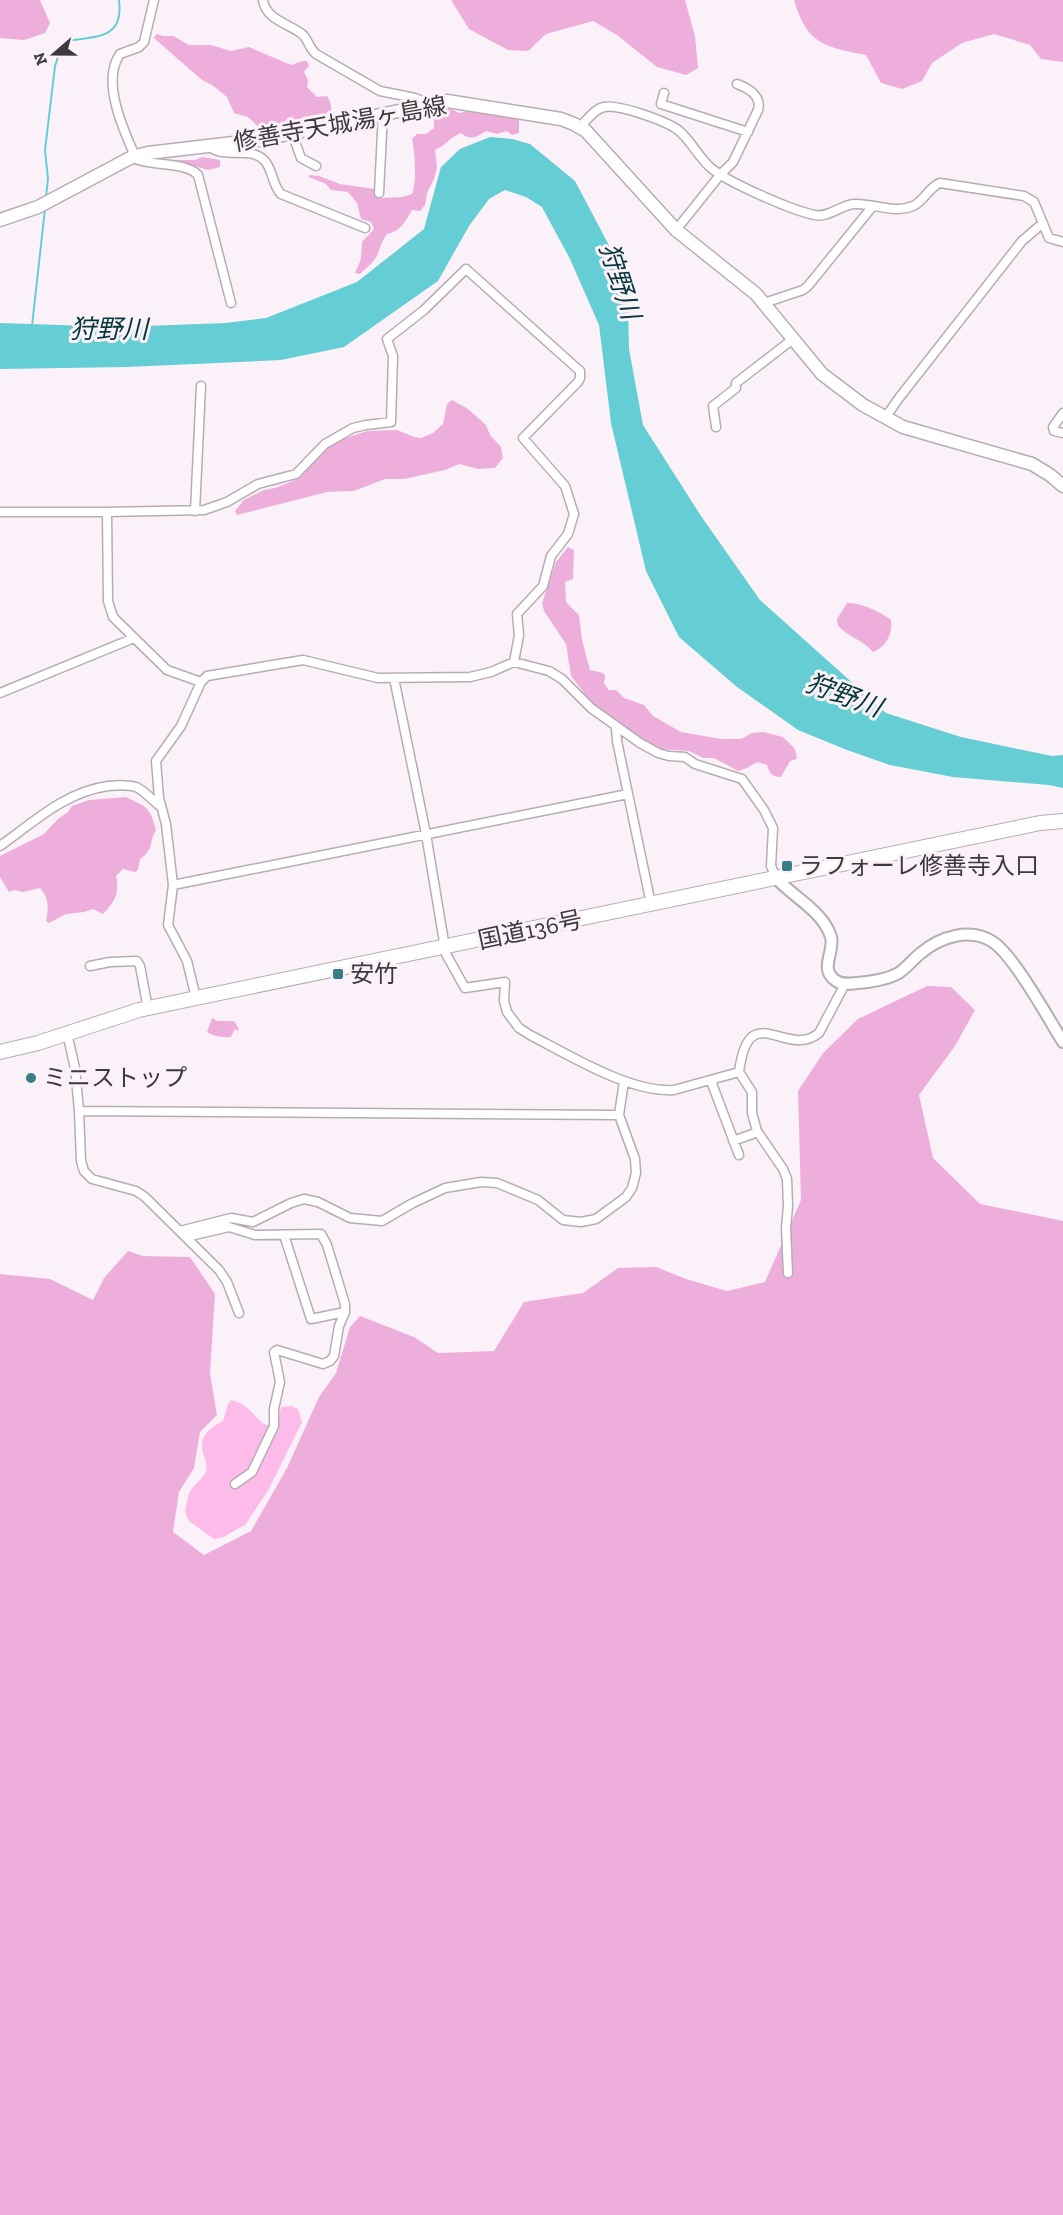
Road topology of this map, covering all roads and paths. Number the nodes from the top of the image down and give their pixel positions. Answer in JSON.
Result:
{"nodes":[{"id":1,"x":154,"y":0,"type":"edge"},
{"id":2,"x":260,"y":1,"type":"edge"},
{"id":3,"x":737,"y":84,"type":"dead end"},
{"id":4,"x":664,"y":93,"type":"dead end"},
{"id":5,"x":430,"y":104,"type":"junction"},
{"id":6,"x":383,"y":113,"type":"junction"},
{"id":7,"x":580,"y":127,"type":"junction"},
{"id":8,"x":748,"y":132,"type":"junction"},
{"id":9,"x":292,"y":133,"type":"junction"},
{"id":10,"x":210,"y":147,"type":"junction"},
{"id":11,"x":133,"y":156,"type":"junction"},
{"id":12,"x":316,"y":166,"type":"dead end"},
{"id":13,"x":720,"y":175,"type":"junction"},
{"id":14,"x":379,"y":193,"type":"dead end"},
{"id":15,"x":872,"y":207,"type":"junction"},
{"id":16,"x":0,"y":219,"type":"edge"},
{"id":17,"x":1043,"y":223,"type":"junction"},
{"id":18,"x":365,"y":228,"type":"dead end"},
{"id":19,"x":676,"y":231,"type":"junction"},
{"id":20,"x":1063,"y":242,"type":"edge"},
{"id":21,"x":231,"y":303,"type":"dead end"},
{"id":22,"x":764,"y":303,"type":"junction"},
{"id":23,"x":793,"y":339,"type":"junction"},
{"id":24,"x":201,"y":386,"type":"dead end"},
{"id":25,"x":1063,"y":413,"type":"edge"},
{"id":26,"x":885,"y":418,"type":"junction"},
{"id":27,"x":716,"y":427,"type":"dead end"},
{"id":28,"x":1063,"y":433,"type":"edge"},
{"id":29,"x":1063,"y":486,"type":"edge"},
{"id":30,"x":195,"y":511,"type":"junction"},
{"id":31,"x":0,"y":512,"type":"edge"},
{"id":32,"x":107,"y":512,"type":"junction"},
{"id":33,"x":134,"y":639,"type":"junction"},
{"id":34,"x":514,"y":662,"type":"junction"},
{"id":35,"x":393,"y":678,"type":"junction"},
{"id":36,"x":201,"y":682,"type":"junction"},
{"id":37,"x":0,"y":693,"type":"edge"},
{"id":38,"x":616,"y":728,"type":"junction"},
{"id":39,"x":628,"y":794,"type":"junction"},
{"id":40,"x":162,"y":807,"type":"junction"},
{"id":41,"x":1063,"y":821,"type":"edge"},
{"id":42,"x":426,"y":834,"type":"junction"},
{"id":43,"x":0,"y":846,"type":"edge"},
{"id":44,"x":776,"y":878,"type":"junction"},
{"id":45,"x":173,"y":885,"type":"junction"},
{"id":46,"x":651,"y":904,"type":"junction"},
{"id":47,"x":446,"y":947,"type":"junction"},
{"id":48,"x":90,"y":966,"type":"dead end"},
{"id":49,"x":845,"y":984,"type":"junction"},
{"id":50,"x":196,"y":998,"type":"junction"},
{"id":51,"x":148,"y":1009,"type":"junction"},
{"id":52,"x":67,"y":1033,"type":"junction"},
{"id":53,"x":1063,"y":1042,"type":"edge"},
{"id":54,"x":0,"y":1052,"type":"edge"},
{"id":55,"x":739,"y":1072,"type":"junction"},
{"id":56,"x":624,"y":1081,"type":"junction"},
{"id":57,"x":711,"y":1081,"type":"junction"},
{"id":58,"x":79,"y":1111,"type":"junction"},
{"id":59,"x":619,"y":1115,"type":"junction"},
{"id":60,"x":758,"y":1132,"type":"junction"},
{"id":61,"x":733,"y":1141,"type":"junction"},
{"id":62,"x":739,"y":1155,"type":"dead end"},
{"id":63,"x":183,"y":1234,"type":"junction"},
{"id":64,"x":284,"y":1235,"type":"junction"},
{"id":65,"x":788,"y":1273,"type":"dead end"},
{"id":66,"x":345,"y":1312,"type":"junction"},
{"id":67,"x":239,"y":1313,"type":"dead end"},
{"id":68,"x":235,"y":1484,"type":"dead end"}],
"edges":[{"from":1,"to":11,"type":"street"},
{"from":2,"to":5,"type":"street"},
{"from":3,"to":8,"type":"street"},
{"from":4,"to":8,"type":"street"},
{"from":5,"to":6,"type":"main road","name":"修善寺天城湯ヶ島線"},
{"from":5,"to":7,"type":"main road","name":"修善寺天城湯ヶ島線"},
{"from":6,"to":9,"type":"main road","name":"修善寺天城湯ヶ島線"},
{"from":6,"to":14,"type":"street"},
{"from":7,"to":13,"type":"street"},
{"from":7,"to":19,"type":"main road","name":"修善寺天城湯ヶ島線"},
{"from":8,"to":13,"type":"street"},
{"from":9,"to":10,"type":"main road","name":"修善寺天城湯ヶ島線"},
{"from":9,"to":12,"type":"street"},
{"from":10,"to":11,"type":"main road","name":"修善寺天城湯ヶ島線"},
{"from":10,"to":18,"type":"street"},
{"from":11,"to":16,"type":"main road","name":"修善寺天城湯ヶ島線"},
{"from":11,"to":21,"type":"street"},
{"from":13,"to":15,"type":"street"},
{"from":13,"to":19,"type":"street"},
{"from":15,"to":17,"type":"street"},
{"from":15,"to":22,"type":"street"},
{"from":17,"to":20,"type":"street"},
{"from":17,"to":26,"type":"street"},
{"from":19,"to":22,"type":"main road","name":"修善寺天城湯ヶ島線"},
{"from":22,"to":23,"type":"main road","name":"修善寺天城湯ヶ島線"},
{"from":23,"to":26,"type":"main road","name":"修善寺天城湯ヶ島線"},
{"from":23,"to":27,"type":"street"},
{"from":24,"to":30,"type":"street"},
{"from":25,"to":28,"type":"street"},
{"from":26,"to":29,"type":"main road","name":"修善寺天城湯ヶ島線"},
{"from":30,"to":32,"type":"street"},
{"from":30,"to":34,"type":"street"},
{"from":31,"to":32,"type":"street"},
{"from":32,"to":33,"type":"street"},
{"from":33,"to":36,"type":"street"},
{"from":33,"to":37,"type":"street"},
{"from":34,"to":35,"type":"street"},
{"from":34,"to":38,"type":"street"},
{"from":35,"to":36,"type":"street"},
{"from":35,"to":42,"type":"street"},
{"from":36,"to":40,"type":"street"},
{"from":38,"to":39,"type":"street"},
{"from":38,"to":44,"type":"street"},
{"from":39,"to":42,"type":"street"},
{"from":39,"to":46,"type":"street"},
{"from":40,"to":43,"type":"street"},
{"from":40,"to":45,"type":"street"},
{"from":41,"to":44,"type":"highway","name":"国道136号"},
{"from":42,"to":45,"type":"street"},
{"from":42,"to":47,"type":"street"},
{"from":44,"to":46,"type":"highway","name":"国道136号"},
{"from":44,"to":49,"type":"street"},
{"from":45,"to":50,"type":"street"},
{"from":46,"to":47,"type":"highway","name":"国道136号"},
{"from":47,"to":50,"type":"highway","name":"国道136号"},
{"from":47,"to":56,"type":"street"},
{"from":48,"to":51,"type":"street"},
{"from":49,"to":53,"type":"street"},
{"from":49,"to":55,"type":"street"},
{"from":50,"to":51,"type":"highway","name":"国道136号"},
{"from":51,"to":52,"type":"highway","name":"国道136号"},
{"from":52,"to":54,"type":"highway","name":"国道136号"},
{"from":52,"to":58,"type":"street"},
{"from":55,"to":57,"type":"street"},
{"from":55,"to":60,"type":"street"},
{"from":56,"to":57,"type":"street"},
{"from":56,"to":59,"type":"street"},
{"from":57,"to":61,"type":"street"},
{"from":58,"to":59,"type":"street"},
{"from":58,"to":63,"type":"street"},
{"from":59,"to":63,"type":"street"},
{"from":60,"to":61,"type":"street"},
{"from":60,"to":65,"type":"street"},
{"from":61,"to":62,"type":"street"},
{"from":63,"to":64,"type":"street"},
{"from":63,"to":67,"type":"street"},
{"from":64,"to":66,"type":"street"},
{"from":64,"to":66,"type":"street"},
{"from":66,"to":68,"type":"street"}]}
